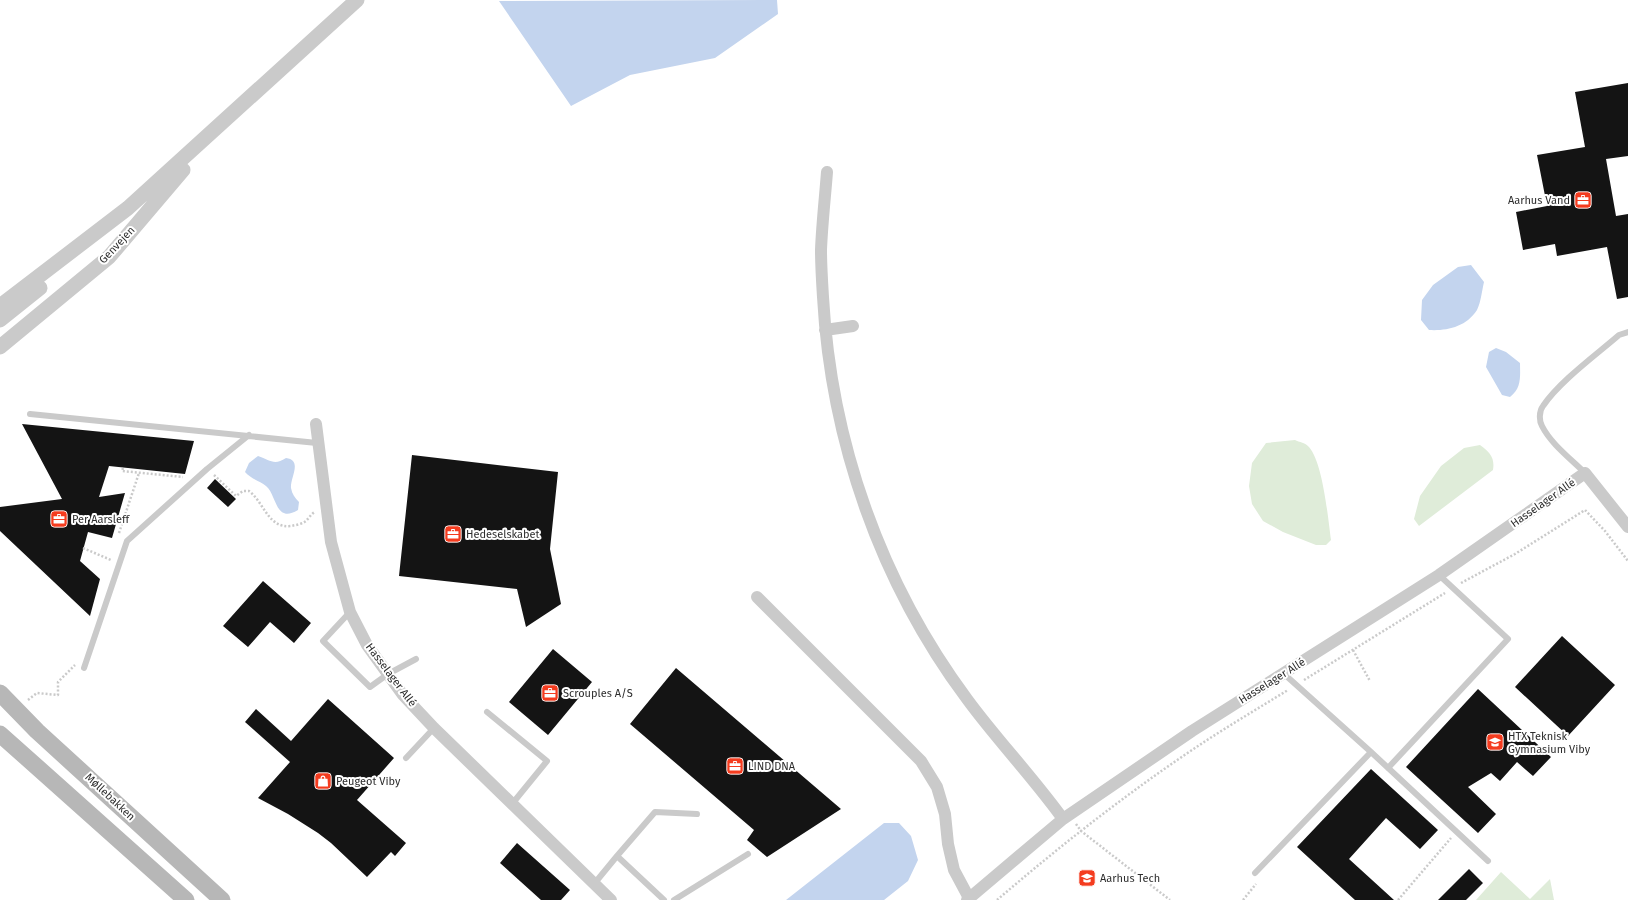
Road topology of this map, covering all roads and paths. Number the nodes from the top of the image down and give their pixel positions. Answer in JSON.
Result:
{"nodes":[{"id":1,"x":357,"y":0,"type":"edge"},
{"id":2,"x":218,"y":128,"type":"junction"},
{"id":3,"x":827,"y":172,"type":"dead end"},
{"id":4,"x":128,"y":208,"type":"junction"},
{"id":5,"x":0,"y":306,"type":"edge"},
{"id":6,"x":0,"y":320,"type":"edge"},
{"id":7,"x":853,"y":326,"type":"dead end"},
{"id":8,"x":825,"y":330,"type":"junction"},
{"id":9,"x":1628,"y":332,"type":"edge"},
{"id":10,"x":0,"y":347,"type":"edge"},
{"id":11,"x":30,"y":414,"type":"dead end"},
{"id":12,"x":316,"y":424,"type":"dead end"},
{"id":13,"x":249,"y":435,"type":"junction"},
{"id":14,"x":317,"y":443,"type":"junction"},
{"id":15,"x":123,"y":468,"type":"dead end"},
{"id":16,"x":207,"y":469,"type":"junction"},
{"id":17,"x":139,"y":473,"type":"junction"},
{"id":18,"x":1585,"y":474,"type":"junction"},
{"id":19,"x":188,"y":478,"type":"dead end"},
{"id":20,"x":326,"y":508,"type":"junction"},
{"id":21,"x":1628,"y":527,"type":"edge"},
{"id":22,"x":118,"y":538,"type":"dead end"},
{"id":23,"x":83,"y":548,"type":"dead end"},
{"id":24,"x":113,"y":552,"type":"dead end"},
{"id":25,"x":111,"y":560,"type":"junction"},
{"id":26,"x":1628,"y":561,"type":"edge"},
{"id":27,"x":119,"y":563,"type":"junction"},
{"id":28,"x":1439,"y":575,"type":"junction"},
{"id":29,"x":1453,"y":588,"type":"junction"},
{"id":30,"x":757,"y":597,"type":"dead end"},
{"id":31,"x":350,"y":612,"type":"junction"},
{"id":32,"x":1353,"y":650,"type":"junction"},
{"id":33,"x":416,"y":659,"type":"dead end"},
{"id":34,"x":78,"y":662,"type":"dead end"},
{"id":35,"x":84,"y":668,"type":"dead end"},
{"id":36,"x":1283,"y":673,"type":"junction"},
{"id":37,"x":388,"y":674,"type":"junction"},
{"id":38,"x":1370,"y":681,"type":"dead end"},
{"id":39,"x":1296,"y":685,"type":"junction"},
{"id":40,"x":0,"y":694,"type":"edge"},
{"id":41,"x":16,"y":709,"type":"junction"},
{"id":42,"x":487,"y":712,"type":"dead end"},
{"id":43,"x":434,"y":728,"type":"junction"},
{"id":44,"x":0,"y":734,"type":"edge"},
{"id":45,"x":1371,"y":752,"type":"junction"},
{"id":46,"x":406,"y":758,"type":"dead end"},
{"id":47,"x":1388,"y":768,"type":"junction"},
{"id":48,"x":512,"y":804,"type":"junction"},
{"id":49,"x":697,"y":814,"type":"dead end"},
{"id":50,"x":1066,"y":816,"type":"junction"},
{"id":51,"x":1081,"y":830,"type":"junction"},
{"id":52,"x":1457,"y":831,"type":"junction"},
{"id":53,"x":748,"y":854,"type":"dead end"},
{"id":54,"x":618,"y":856,"type":"junction"},
{"id":55,"x":1488,"y":861,"type":"dead end"},
{"id":56,"x":1255,"y":873,"type":"joint"},
{"id":57,"x":594,"y":884,"type":"junction"},
{"id":58,"x":607,"y":899,"type":"edge"},
{"id":59,"x":968,"y":899,"type":"edge"},
{"id":60,"x":186,"y":900,"type":"edge"},
{"id":61,"x":222,"y":900,"type":"edge"},
{"id":62,"x":664,"y":900,"type":"edge"},
{"id":63,"x":674,"y":900,"type":"edge"},
{"id":64,"x":997,"y":900,"type":"edge"},
{"id":65,"x":1170,"y":900,"type":"edge"},
{"id":66,"x":1243,"y":900,"type":"edge"},
{"id":67,"x":1398,"y":900,"type":"edge"}],
"edges":[{"from":1,"to":2,"type":"street","name":"Genvejen"},
{"from":2,"to":4,"type":"street","name":"Genvejen"},
{"from":2,"to":10,"type":"street","name":"Genvejen"},
{"from":3,"to":8,"type":"street"},
{"from":4,"to":5,"type":"street","name":"Genvejen"},
{"from":4,"to":6,"type":"street"},
{"from":7,"to":8,"type":"street"},
{"from":8,"to":50,"type":"street"},
{"from":9,"to":18,"type":"lane"},
{"from":11,"to":13,"type":"lane"},
{"from":12,"to":14,"type":"street","name":"Hasselager Allé"},
{"from":13,"to":14,"type":"lane"},
{"from":13,"to":16,"type":"lane"},
{"from":14,"to":20,"type":"street","name":"Hasselager Allé"},
{"from":15,"to":17,"type":"path"},
{"from":16,"to":20,"type":"path"},
{"from":16,"to":27,"type":"lane"},
{"from":17,"to":19,"type":"path"},
{"from":17,"to":22,"type":"path"},
{"from":18,"to":21,"type":"street"},
{"from":18,"to":28,"type":"street","name":"Hasselager Allé"},
{"from":20,"to":31,"type":"street","name":"Hasselager Allé"},
{"from":23,"to":25,"type":"path"},
{"from":24,"to":25,"type":"path"},
{"from":25,"to":27,"type":"path"},
{"from":26,"to":29,"type":"path"},
{"from":27,"to":35,"type":"lane"},
{"from":28,"to":29,"type":"lane"},
{"from":28,"to":36,"type":"street","name":"Hasselager Allé"},
{"from":29,"to":32,"type":"path"},
{"from":29,"to":47,"type":"lane"},
{"from":30,"to":59,"type":"street"},
{"from":31,"to":37,"type":"street","name":"Hasselager Allé"},
{"from":31,"to":37,"type":"lane"},
{"from":32,"to":38,"type":"path"},
{"from":32,"to":39,"type":"path"},
{"from":33,"to":37,"type":"lane"},
{"from":34,"to":41,"type":"path"},
{"from":36,"to":39,"type":"lane"},
{"from":36,"to":50,"type":"street","name":"Hasselager Allé"},
{"from":37,"to":43,"type":"street","name":"Hasselager Allé"},
{"from":39,"to":45,"type":"lane"},
{"from":39,"to":51,"type":"path"},
{"from":40,"to":41,"type":"main road","name":"Møllebakken"},
{"from":41,"to":61,"type":"main road","name":"Møllebakken"},
{"from":42,"to":48,"type":"lane"},
{"from":43,"to":46,"type":"lane"},
{"from":43,"to":48,"type":"street","name":"Hasselager Allé"},
{"from":44,"to":60,"type":"main road"},
{"from":45,"to":47,"type":"lane"},
{"from":45,"to":56,"type":"lane"},
{"from":47,"to":52,"type":"lane"},
{"from":48,"to":57,"type":"street","name":"Hasselager Allé"},
{"from":49,"to":54,"type":"lane"},
{"from":50,"to":51,"type":"path"},
{"from":50,"to":59,"type":"street","name":"Hasselager Allé"},
{"from":51,"to":64,"type":"path"},
{"from":51,"to":65,"type":"path"},
{"from":52,"to":55,"type":"lane"},
{"from":52,"to":67,"type":"path"},
{"from":53,"to":63,"type":"lane"},
{"from":54,"to":57,"type":"lane"},
{"from":54,"to":62,"type":"lane"},
{"from":56,"to":66,"type":"path"},
{"from":57,"to":58,"type":"street","name":"Hasselager Allé"}]}
